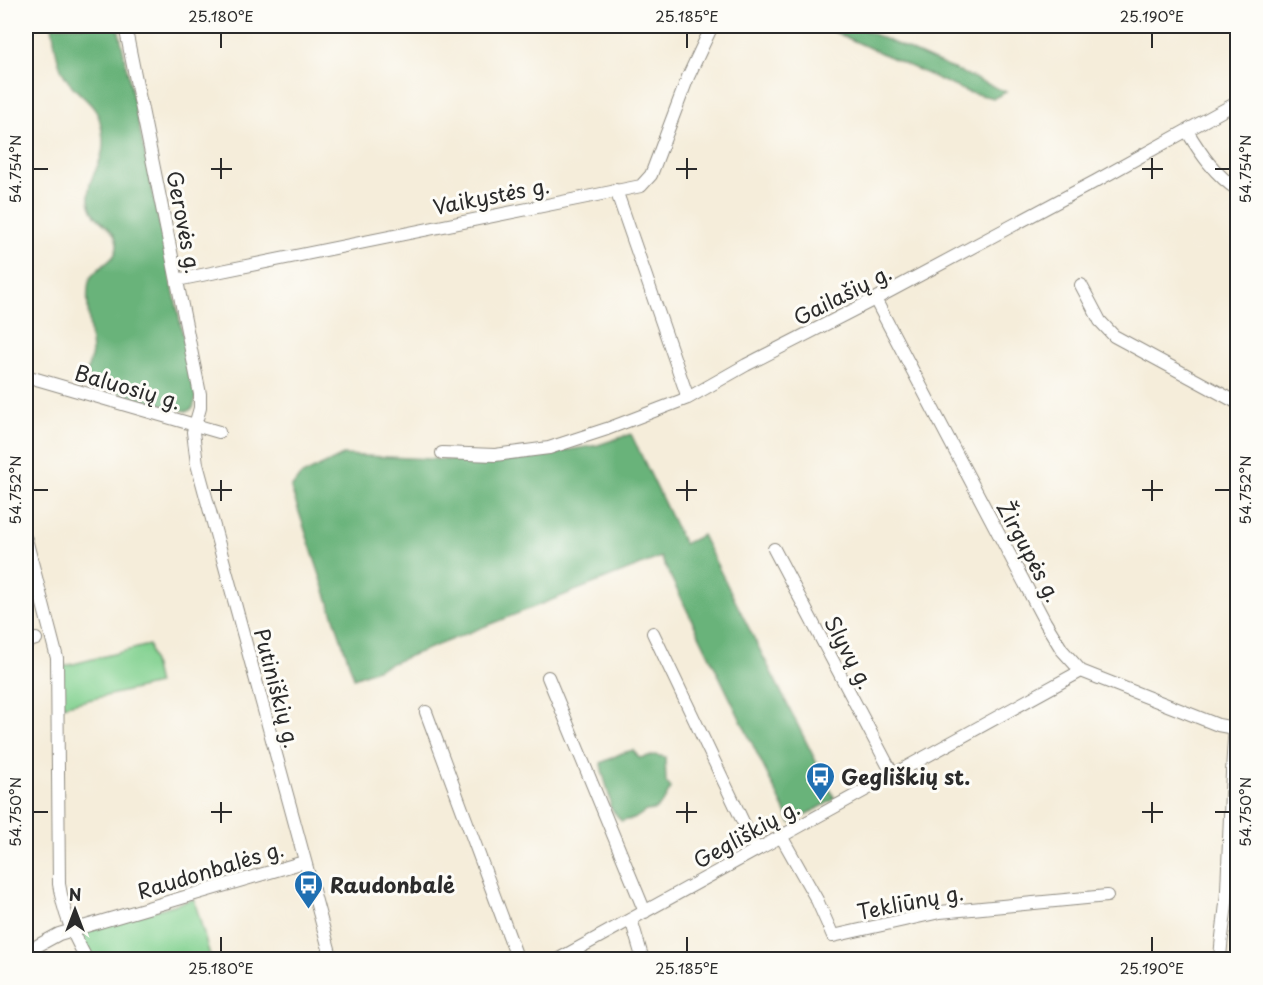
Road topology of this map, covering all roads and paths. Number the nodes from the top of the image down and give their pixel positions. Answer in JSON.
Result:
{"nodes":[{"id":1,"x":125,"y":26,"type":"edge"},
{"id":2,"x":712,"y":26,"type":"edge"},
{"id":3,"x":1238,"y":102,"type":"edge"},
{"id":4,"x":1187,"y":131,"type":"junction"},
{"id":5,"x":616,"y":190,"type":"junction"},
{"id":6,"x":1238,"y":190,"type":"edge"},
{"id":7,"x":177,"y":280,"type":"junction"},
{"id":8,"x":1081,"y":285,"type":"dead end"},
{"id":9,"x":875,"y":299,"type":"junction"},
{"id":10,"x":26,"y":376,"type":"edge"},
{"id":11,"x":687,"y":398,"type":"junction"},
{"id":12,"x":1238,"y":404,"type":"edge"},
{"id":13,"x":195,"y":425,"type":"junction"},
{"id":14,"x":219,"y":432,"type":"dead end"},
{"id":15,"x":442,"y":453,"type":"dead end"},
{"id":16,"x":26,"y":539,"type":"edge"},
{"id":17,"x":774,"y":549,"type":"dead end"},
{"id":18,"x":653,"y":633,"type":"dead end"},
{"id":19,"x":1081,"y":671,"type":"junction"},
{"id":20,"x":548,"y":676,"type":"dead end"},
{"id":21,"x":1238,"y":691,"type":"edge"},
{"id":22,"x":426,"y":712,"type":"dead end"},
{"id":23,"x":1234,"y":728,"type":"junction"},
{"id":24,"x":892,"y":773,"type":"junction"},
{"id":25,"x":782,"y":836,"type":"junction"},
{"id":26,"x":756,"y":849,"type":"junction"},
{"id":27,"x":304,"y":862,"type":"junction"},
{"id":28,"x":1107,"y":896,"type":"dead end"},
{"id":29,"x":645,"y":912,"type":"junction"},
{"id":30,"x":632,"y":919,"type":"junction"},
{"id":31,"x":71,"y":931,"type":"junction"},
{"id":32,"x":26,"y":952,"type":"edge"},
{"id":33,"x":87,"y":960,"type":"edge"},
{"id":34,"x":332,"y":960,"type":"edge"},
{"id":35,"x":518,"y":960,"type":"edge"},
{"id":36,"x":557,"y":960,"type":"edge"},
{"id":37,"x":643,"y":960,"type":"edge"},
{"id":38,"x":1220,"y":960,"type":"edge"}],
"edges":[{"from":1,"to":7,"type":"street","name":"Gerovės g."},
{"from":2,"to":5,"type":"street","name":"Vaikystės g."},
{"from":3,"to":4,"type":"street","name":"Gailašių g."},
{"from":4,"to":6,"type":"street"},
{"from":4,"to":9,"type":"street","name":"Gailašių g."},
{"from":5,"to":7,"type":"street","name":"Vaikystės g."},
{"from":5,"to":11,"type":"street"},
{"from":7,"to":13,"type":"street","name":"Gerovės g."},
{"from":8,"to":12,"type":"street"},
{"from":9,"to":11,"type":"street","name":"Gailašių g."},
{"from":9,"to":19,"type":"street","name":"Žirgupės g."},
{"from":10,"to":13,"type":"street","name":"Baluosių g."},
{"from":11,"to":15,"type":"street","name":"Gailašių g."},
{"from":13,"to":14,"type":"street","name":"Baluosių g."},
{"from":13,"to":27,"type":"street","name":"Putiniškių g."},
{"from":16,"to":31,"type":"street"},
{"from":17,"to":24,"type":"street","name":"Slyvų g."},
{"from":18,"to":26,"type":"street"},
{"from":19,"to":23,"type":"street","name":"Žirgupės g."},
{"from":19,"to":24,"type":"street","name":"Gegliškių g."},
{"from":20,"to":29,"type":"street"},
{"from":21,"to":23,"type":"street"},
{"from":22,"to":35,"type":"street"},
{"from":23,"to":38,"type":"street"},
{"from":24,"to":25,"type":"street","name":"Gegliškių g."},
{"from":25,"to":26,"type":"street","name":"Gegliškių g."},
{"from":25,"to":28,"type":"street","name":"Tekliūnų g."},
{"from":26,"to":29,"type":"street","name":"Gegliškių g."},
{"from":27,"to":31,"type":"street","name":"Raudonbalės g."},
{"from":27,"to":34,"type":"street","name":"Putiniškių g."},
{"from":29,"to":30,"type":"street","name":"Gegliškių g."},
{"from":30,"to":36,"type":"street","name":"Gegliškių g."},
{"from":30,"to":37,"type":"street"},
{"from":31,"to":32,"type":"street","name":"Raudonbalės g."},
{"from":31,"to":33,"type":"street"}]}
